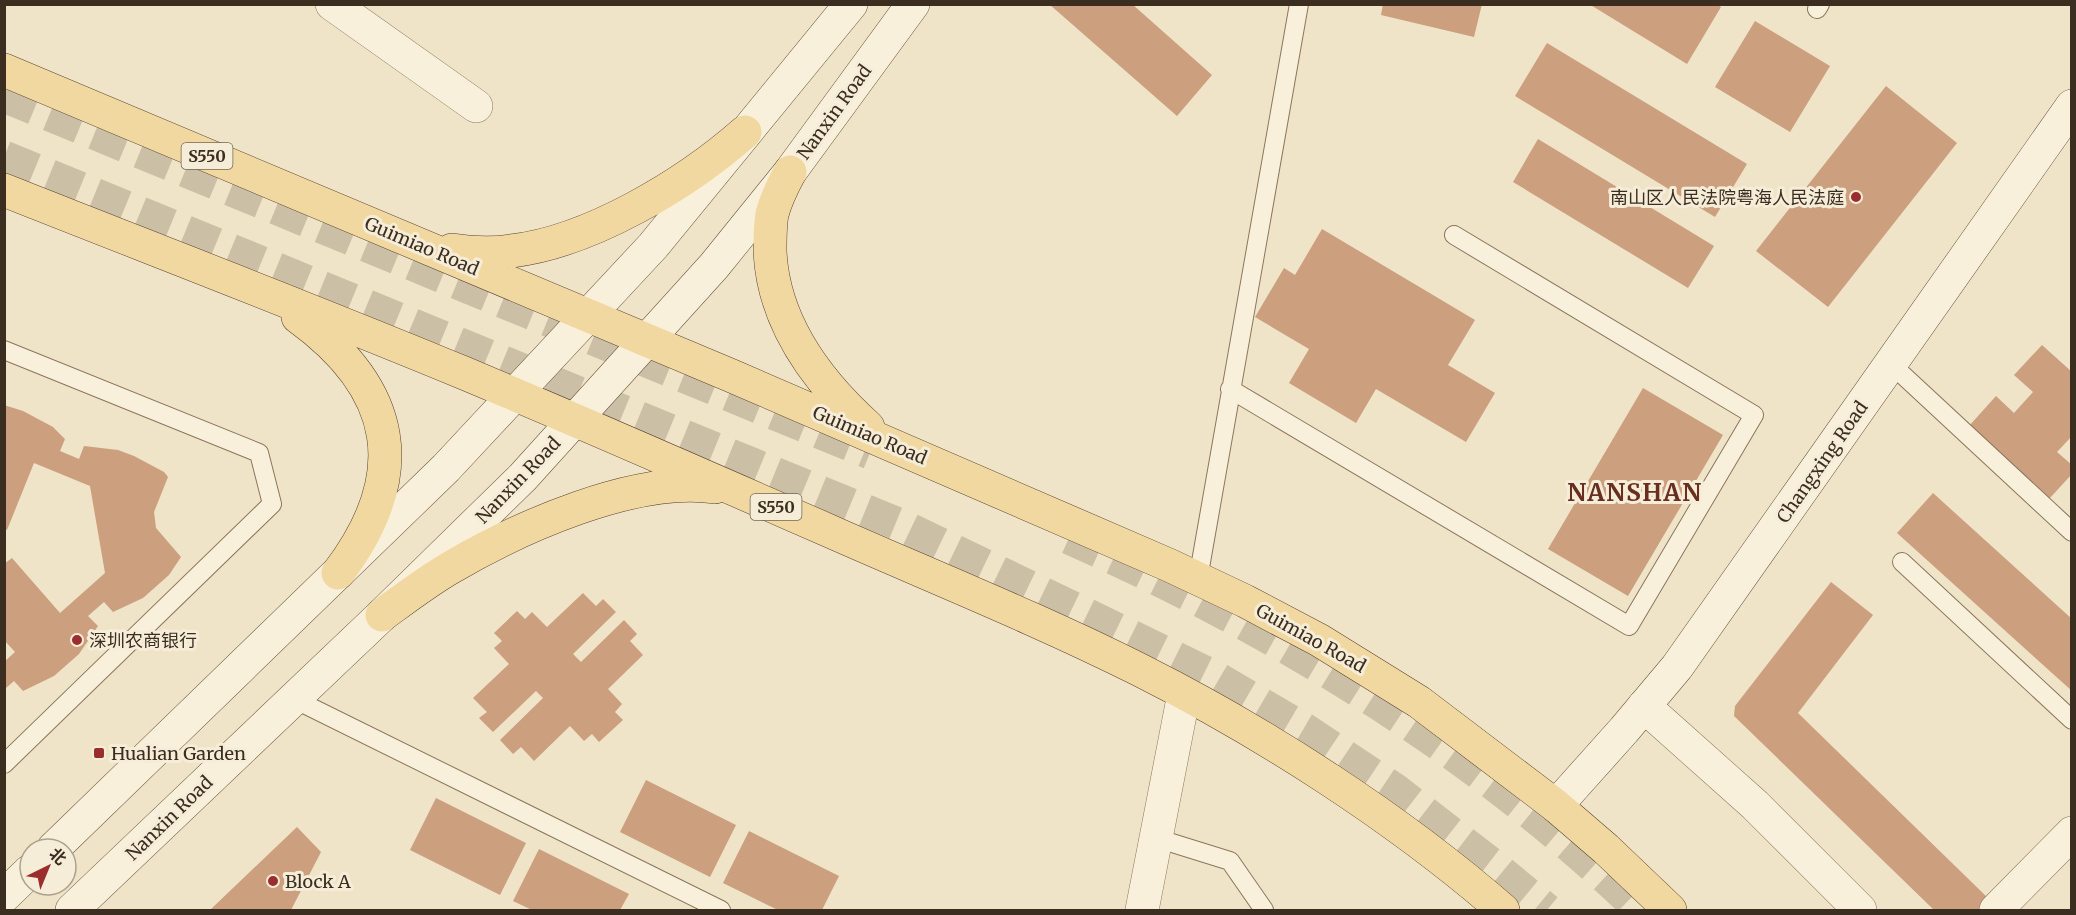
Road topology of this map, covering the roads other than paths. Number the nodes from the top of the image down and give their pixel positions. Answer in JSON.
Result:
{"nodes":[{"id":1,"x":332,"y":4,"type":"edge"},
{"id":2,"x":851,"y":4,"type":"edge"},
{"id":3,"x":913,"y":4,"type":"edge"},
{"id":4,"x":1299,"y":4,"type":"edge"},
{"id":5,"x":4,"y":70,"type":"edge"},
{"id":6,"x":476,"y":106,"type":"dead end"},
{"id":7,"x":2072,"y":106,"type":"edge"},
{"id":8,"x":745,"y":132,"type":"junction"},
{"id":9,"x":790,"y":171,"type":"junction"},
{"id":10,"x":4,"y":190,"type":"edge"},
{"id":11,"x":1454,"y":235,"type":"dead end"},
{"id":12,"x":409,"y":241,"type":"junction"},
{"id":13,"x":259,"y":292,"type":"junction"},
{"id":14,"x":588,"y":316,"type":"junction"},
{"id":15,"x":647,"y":340,"type":"junction"},
{"id":16,"x":4,"y":350,"type":"edge"},
{"id":17,"x":1891,"y":364,"type":"junction"},
{"id":18,"x":1230,"y":389,"type":"junction"},
{"id":19,"x":514,"y":395,"type":"junction"},
{"id":20,"x":574,"y":420,"type":"junction"},
{"id":21,"x":899,"y":448,"type":"junction"},
{"id":22,"x":736,"y":490,"type":"junction"},
{"id":23,"x":2072,"y":532,"type":"edge"},
{"id":24,"x":1902,"y":562,"type":"dead end"},
{"id":25,"x":338,"y":573,"type":"junction"},
{"id":26,"x":1198,"y":579,"type":"junction"},
{"id":27,"x":382,"y":615,"type":"junction"},
{"id":28,"x":1184,"y":694,"type":"junction"},
{"id":29,"x":294,"y":699,"type":"junction"},
{"id":30,"x":1644,"y":706,"type":"junction"},
{"id":31,"x":2072,"y":720,"type":"edge"},
{"id":32,"x":4,"y":764,"type":"edge"},
{"id":33,"x":1556,"y":806,"type":"junction"},
{"id":34,"x":2072,"y":833,"type":"edge"},
{"id":35,"x":65,"y":837,"type":"edge"},
{"id":36,"x":1156,"y":838,"type":"junction"},
{"id":37,"x":18,"y":883,"type":"edge"},
{"id":38,"x":4,"y":896,"type":"edge"},
{"id":39,"x":72,"y":910,"type":"edge"},
{"id":40,"x":721,"y":910,"type":"edge"},
{"id":41,"x":1142,"y":910,"type":"edge"},
{"id":42,"x":1264,"y":910,"type":"edge"},
{"id":43,"x":1503,"y":910,"type":"edge"},
{"id":44,"x":1670,"y":910,"type":"edge"},
{"id":45,"x":1860,"y":910,"type":"edge"},
{"id":46,"x":1996,"y":910,"type":"edge"}],
"edges":[{"from":1,"to":6,"type":"main road"},
{"from":2,"to":8,"type":"main road"},
{"from":3,"to":9,"type":"main road","name":"Nanxin Road"},
{"from":4,"to":18,"type":"lane"},
{"from":5,"to":12,"type":"main road","name":"Guimiao Road","number":"S550"},
{"from":7,"to":17,"type":"main road","name":"Changxing Road"},
{"from":8,"to":12,"type":"main road"},
{"from":8,"to":14,"type":"main road"},
{"from":9,"to":15,"type":"main road","name":"Nanxin Road"},
{"from":9,"to":21,"type":"main road"},
{"from":10,"to":13,"type":"main road","number":"S550"},
{"from":11,"to":18,"type":"lane"},
{"from":12,"to":14,"type":"main road","name":"Guimiao Road","number":"S550"},
{"from":13,"to":19,"type":"main road","number":"S550"},
{"from":13,"to":25,"type":"main road"},
{"from":14,"to":15,"type":"main road","name":"Guimiao Road","number":"S550"},
{"from":14,"to":19,"type":"main road"},
{"from":15,"to":20,"type":"main road","name":"Nanxin Road"},
{"from":15,"to":21,"type":"main road","name":"Guimiao Road","number":"S550"},
{"from":16,"to":32,"type":"lane"},
{"from":17,"to":23,"type":"lane"},
{"from":17,"to":30,"type":"main road","name":"Changxing Road"},
{"from":18,"to":26,"type":"lane"},
{"from":19,"to":20,"type":"main road","number":"S550"},
{"from":19,"to":25,"type":"main road"},
{"from":20,"to":22,"type":"main road","number":"S550"},
{"from":20,"to":27,"type":"main road","name":"Nanxin Road"},
{"from":21,"to":26,"type":"main road","name":"Guimiao Road","number":"S550"},
{"from":22,"to":27,"type":"main road"},
{"from":22,"to":28,"type":"main road","number":"S550"},
{"from":24,"to":31,"type":"lane"},
{"from":25,"to":35,"type":"main road"},
{"from":26,"to":33,"type":"main road","name":"Guimiao Road","number":"S550"},
{"from":27,"to":29,"type":"main road","name":"Nanxin Road"},
{"from":28,"to":36,"type":"main road"},
{"from":28,"to":43,"type":"main road","number":"S550"},
{"from":29,"to":39,"type":"main road","name":"Nanxin Road"},
{"from":29,"to":40,"type":"lane"},
{"from":30,"to":33,"type":"main road","name":"Changxing Road"},
{"from":30,"to":45,"type":"main road"},
{"from":33,"to":44,"type":"main road","name":"Guimiao Road","number":"S550"},
{"from":34,"to":46,"type":"main road"},
{"from":36,"to":41,"type":"main road"},
{"from":36,"to":42,"type":"lane"},
{"from":37,"to":38,"type":"main road"}]}
